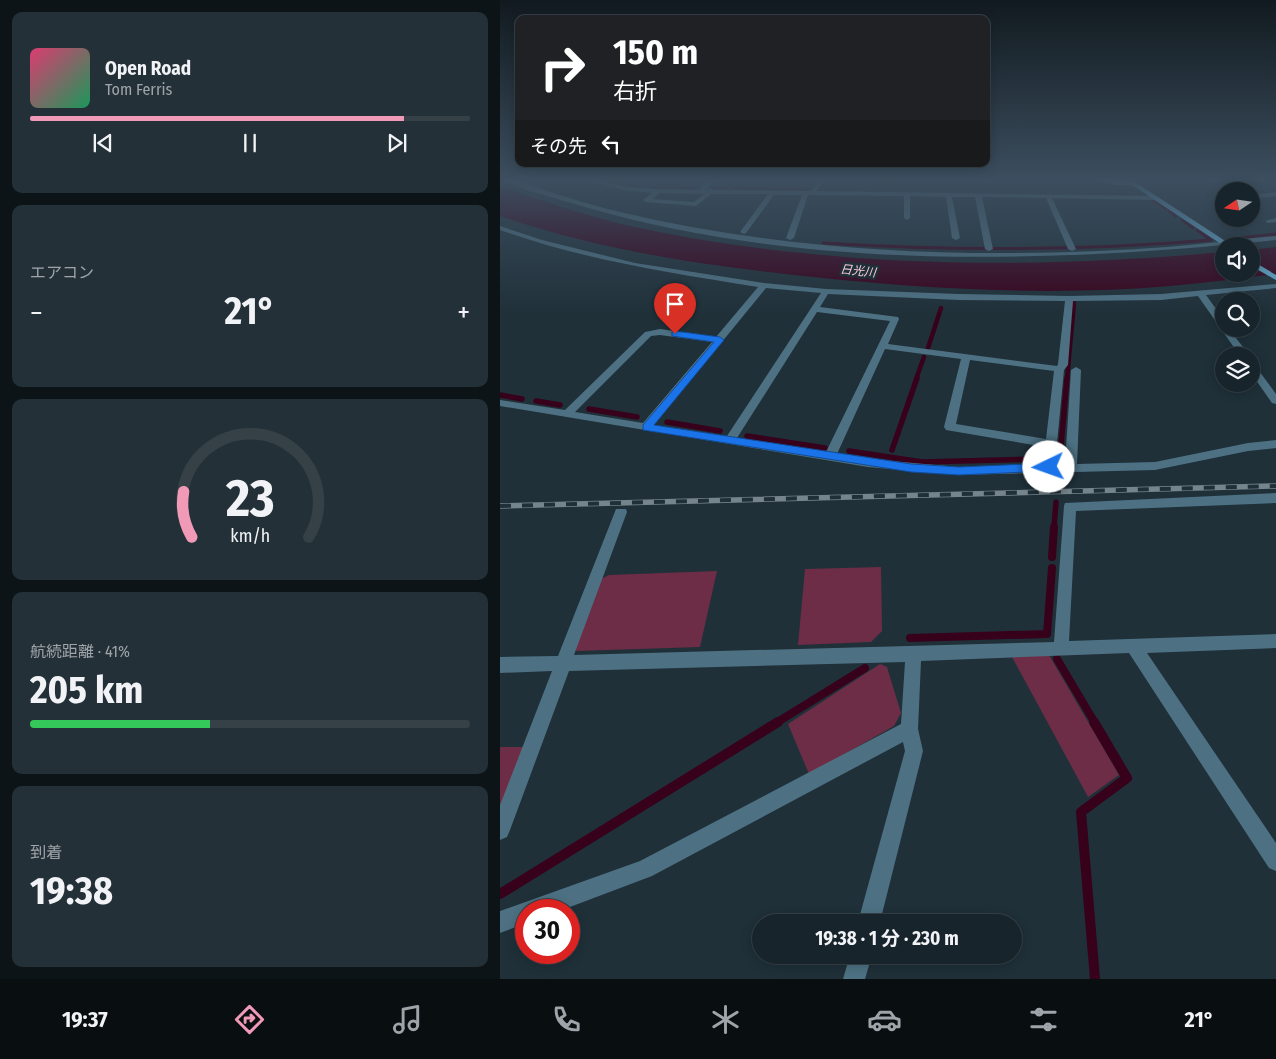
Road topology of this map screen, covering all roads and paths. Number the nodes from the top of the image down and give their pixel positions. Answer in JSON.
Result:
{"nodes":[{"id":1,"x":668,"y":224,"type":"edge"},
{"id":2,"x":750,"y":224,"type":"edge"},
{"id":3,"x":796,"y":224,"type":"edge"},
{"id":4,"x":954,"y":224,"type":"edge"},
{"id":5,"x":984,"y":224,"type":"edge"},
{"id":6,"x":1061,"y":224,"type":"edge"},
{"id":7,"x":1195,"y":224,"type":"edge"},
{"id":8,"x":500,"y":228,"type":"edge"},
{"id":9,"x":744,"y":232,"type":"dead end"},
{"id":10,"x":1215,"y":237,"type":"edge"},
{"id":11,"x":790,"y":238,"type":"dead end"},
{"id":12,"x":956,"y":238,"type":"dead end"},
{"id":13,"x":1276,"y":238,"type":"edge"},
{"id":14,"x":1260,"y":240,"type":"edge"},
{"id":15,"x":1215,"y":246,"type":"edge"},
{"id":16,"x":989,"y":249,"type":"dead end"},
{"id":17,"x":1072,"y":249,"type":"dead end"},
{"id":18,"x":1260,"y":268,"type":"edge"},
{"id":19,"x":1276,"y":278,"type":"edge"},
{"id":20,"x":764,"y":285,"type":"junction"},
{"id":21,"x":1276,"y":286,"type":"edge"},
{"id":22,"x":826,"y":291,"type":"junction"},
{"id":23,"x":1200,"y":294,"type":"junction"},
{"id":24,"x":1069,"y":299,"type":"junction"},
{"id":25,"x":815,"y":309,"type":"junction"},
{"id":26,"x":1215,"y":315,"type":"edge"},
{"id":27,"x":720,"y":340,"type":"junction"},
{"id":28,"x":882,"y":346,"type":"junction"},
{"id":29,"x":966,"y":358,"type":"junction"},
{"id":30,"x":1059,"y":369,"type":"junction"},
{"id":31,"x":1076,"y":370,"type":"dead end"},
{"id":32,"x":1260,"y":379,"type":"edge"},
{"id":33,"x":1276,"y":401,"type":"edge"},
{"id":34,"x":500,"y":403,"type":"edge"},
{"id":35,"x":567,"y":414,"type":"junction"},
{"id":36,"x":646,"y":427,"type":"junction"},
{"id":37,"x":730,"y":440,"type":"junction"},
{"id":38,"x":1052,"y":444,"type":"junction"},
{"id":39,"x":1276,"y":444,"type":"edge"},
{"id":40,"x":830,"y":456,"type":"junction"},
{"id":41,"x":1049,"y":467,"type":"junction"},
{"id":42,"x":1071,"y":467,"type":"junction"},
{"id":43,"x":1276,"y":498,"type":"edge"},
{"id":44,"x":621,"y":512,"type":"dead end"},
{"id":45,"x":1276,"y":641,"type":"edge"},
{"id":46,"x":1133,"y":646,"type":"junction"},
{"id":47,"x":1062,"y":649,"type":"junction"},
{"id":48,"x":913,"y":654,"type":"junction"},
{"id":49,"x":564,"y":662,"type":"junction"},
{"id":50,"x":500,"y":665,"type":"edge"},
{"id":51,"x":908,"y":730,"type":"junction"},
{"id":52,"x":500,"y":830,"type":"edge"},
{"id":53,"x":1276,"y":861,"type":"edge"},
{"id":54,"x":564,"y":899,"type":"edge"},
{"id":55,"x":871,"y":914,"type":"edge"},
{"id":56,"x":515,"y":916,"type":"edge"},
{"id":57,"x":500,"y":922,"type":"edge"},
{"id":58,"x":858,"y":964,"type":"edge"},
{"id":59,"x":854,"y":979,"type":"edge"}],
"edges":[{"from":1,"to":15,"type":"street"},
{"from":2,"to":9,"type":"street"},
{"from":3,"to":11,"type":"street"},
{"from":4,"to":12,"type":"street"},
{"from":5,"to":16,"type":"street"},
{"from":6,"to":17,"type":"street"},
{"from":7,"to":10,"type":"main road"},
{"from":8,"to":20,"type":"street"},
{"from":13,"to":14,"type":"street"},
{"from":18,"to":19,"type":"main road"},
{"from":20,"to":22,"type":"street"},
{"from":20,"to":27,"type":"street"},
{"from":21,"to":23,"type":"street"},
{"from":22,"to":24,"type":"street"},
{"from":22,"to":25,"type":"street"},
{"from":23,"to":24,"type":"street"},
{"from":23,"to":26,"type":"street"},
{"from":24,"to":30,"type":"street"},
{"from":25,"to":28,"type":"street"},
{"from":25,"to":37,"type":"street"},
{"from":27,"to":35,"type":"street"},
{"from":27,"to":36,"type":"street"},
{"from":28,"to":29,"type":"street"},
{"from":28,"to":40,"type":"street"},
{"from":29,"to":30,"type":"street"},
{"from":29,"to":38,"type":"street"},
{"from":30,"to":38,"type":"street"},
{"from":31,"to":42,"type":"street"},
{"from":32,"to":33,"type":"street"},
{"from":34,"to":35,"type":"street"},
{"from":35,"to":36,"type":"street"},
{"from":36,"to":37,"type":"street"},
{"from":37,"to":40,"type":"street"},
{"from":38,"to":41,"type":"street"},
{"from":39,"to":42,"type":"street"},
{"from":40,"to":41,"type":"street"},
{"from":41,"to":42,"type":"street"},
{"from":43,"to":47,"type":"street"},
{"from":44,"to":49,"type":"street"},
{"from":45,"to":46,"type":"street"},
{"from":46,"to":47,"type":"street"},
{"from":46,"to":53,"type":"street"},
{"from":47,"to":48,"type":"street"},
{"from":48,"to":49,"type":"street"},
{"from":48,"to":51,"type":"street"},
{"from":49,"to":50,"type":"street"},
{"from":49,"to":52,"type":"street"},
{"from":51,"to":54,"type":"street"},
{"from":51,"to":55,"type":"street"},
{"from":56,"to":57,"type":"street"},
{"from":58,"to":59,"type":"street"}]}
